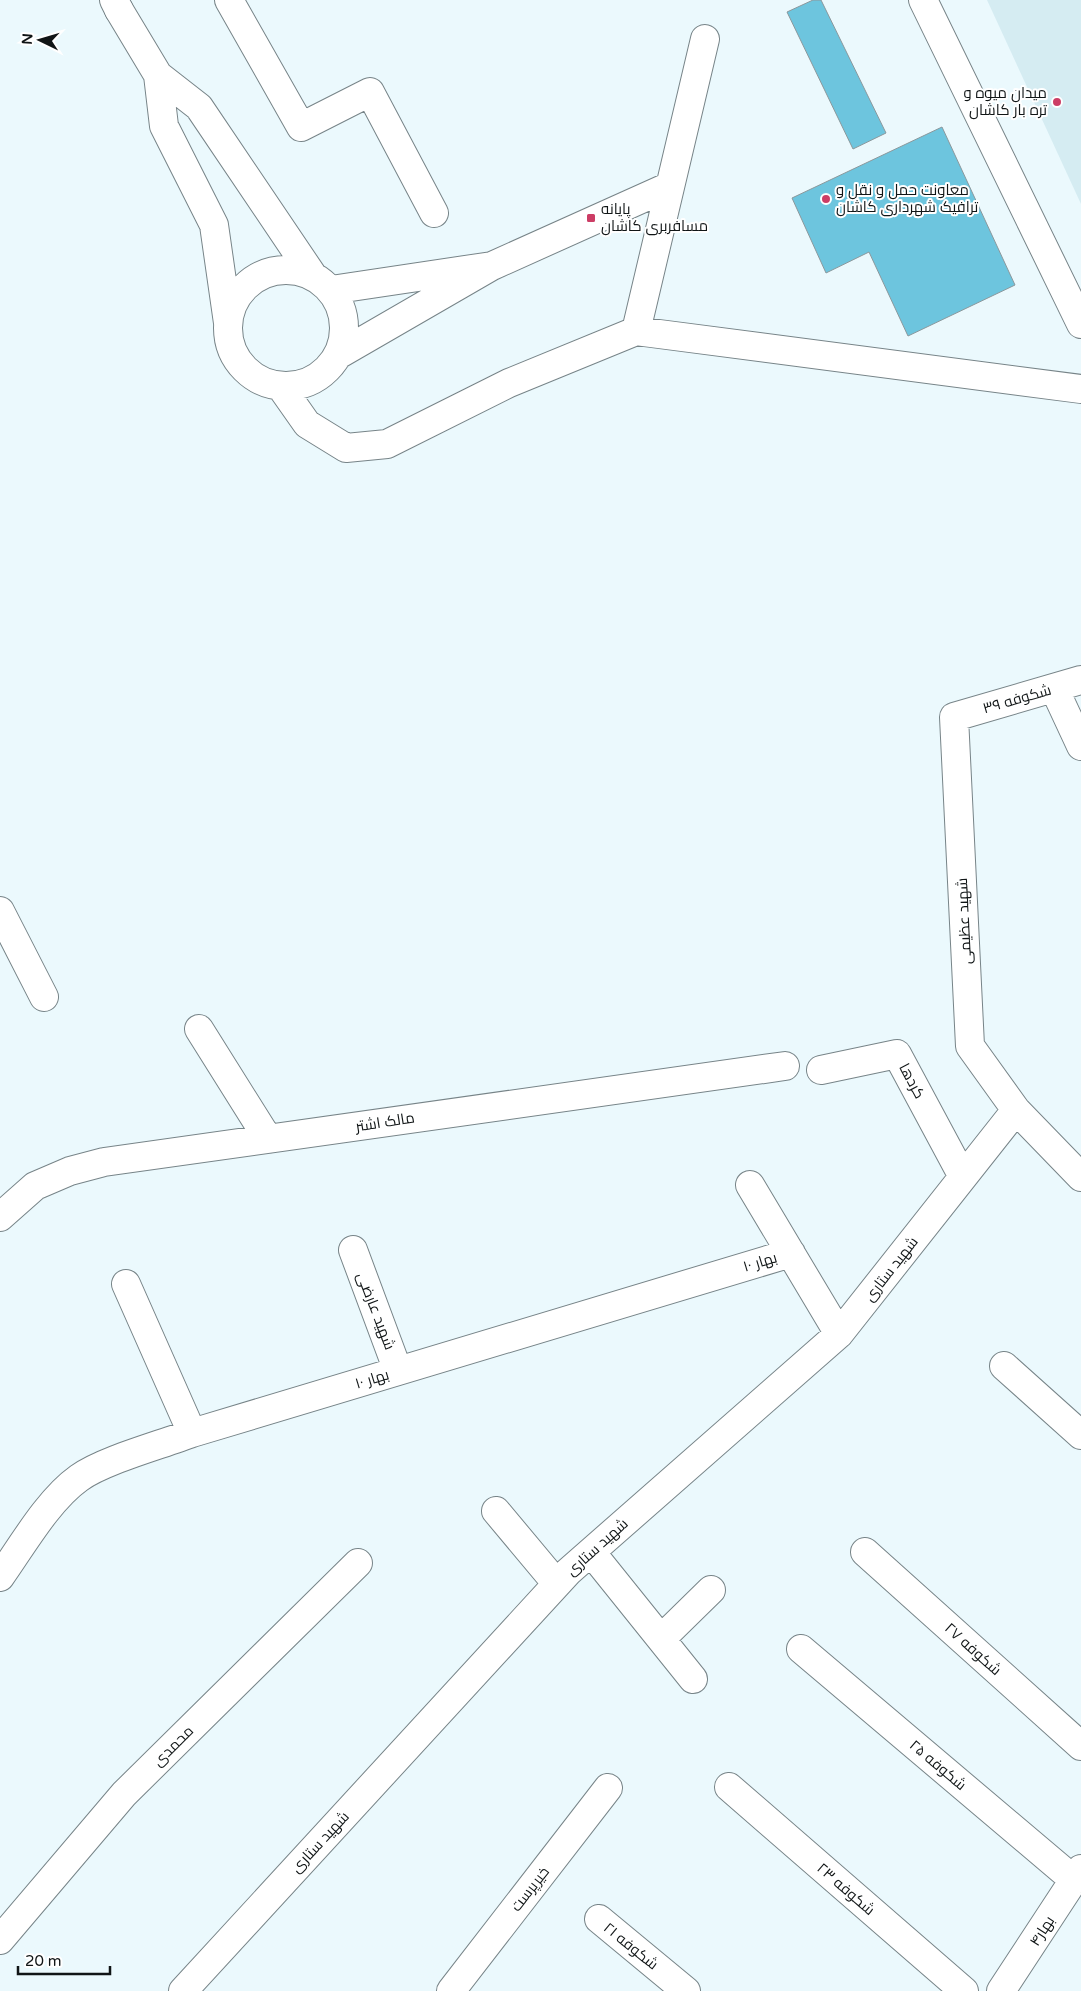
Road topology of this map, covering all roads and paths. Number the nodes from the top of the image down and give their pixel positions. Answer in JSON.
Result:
{"nodes":[{"id":1,"x":229,"y":0,"type":"edge"},
{"id":2,"x":923,"y":0,"type":"edge"},
{"id":3,"x":117,"y":5,"type":"edge"},
{"id":4,"x":705,"y":40,"type":"dead end"},
{"id":5,"x":158,"y":75,"type":"junction"},
{"id":6,"x":670,"y":186,"type":"junction"},
{"id":7,"x":434,"y":213,"type":"dead end"},
{"id":8,"x":492,"y":266,"type":"junction"},
{"id":9,"x":322,"y":283,"type":"junction"},
{"id":10,"x":228,"y":323,"type":"junction"},
{"id":11,"x":1081,"y":324,"type":"edge"},
{"id":12,"x":636,"y":331,"type":"junction"},
{"id":13,"x":338,"y":355,"type":"junction"},
{"id":14,"x":281,"y":387,"type":"junction"},
{"id":15,"x":1081,"y":389,"type":"edge"},
{"id":16,"x":1081,"y":680,"type":"edge"},
{"id":17,"x":1054,"y":688,"type":"junction"},
{"id":18,"x":954,"y":717,"type":"joint"},
{"id":19,"x":1081,"y":746,"type":"edge"},
{"id":20,"x":0,"y":911,"type":"edge"},
{"id":21,"x":44,"y":997,"type":"dead end"},
{"id":22,"x":199,"y":1029,"type":"dead end"},
{"id":23,"x":786,"y":1066,"type":"dead end"},
{"id":24,"x":821,"y":1070,"type":"dead end"},
{"id":25,"x":1016,"y":1110,"type":"junction"},
{"id":26,"x":268,"y":1139,"type":"junction"},
{"id":27,"x":963,"y":1177,"type":"junction"},
{"id":28,"x":1081,"y":1177,"type":"edge"},
{"id":29,"x":750,"y":1185,"type":"dead end"},
{"id":30,"x":1,"y":1213,"type":"edge"},
{"id":31,"x":353,"y":1250,"type":"dead end"},
{"id":32,"x":791,"y":1253,"type":"junction"},
{"id":33,"x":126,"y":1284,"type":"dead end"},
{"id":34,"x":839,"y":1334,"type":"junction"},
{"id":35,"x":1004,"y":1366,"type":"dead end"},
{"id":36,"x":398,"y":1371,"type":"junction"},
{"id":37,"x":192,"y":1433,"type":"junction"},
{"id":38,"x":1081,"y":1435,"type":"edge"},
{"id":39,"x":496,"y":1511,"type":"dead end"},
{"id":40,"x":591,"y":1552,"type":"junction"},
{"id":41,"x":865,"y":1552,"type":"dead end"},
{"id":42,"x":358,"y":1563,"type":"dead end"},
{"id":43,"x":0,"y":1577,"type":"edge"},
{"id":44,"x":557,"y":1584,"type":"junction"},
{"id":45,"x":711,"y":1590,"type":"dead end"},
{"id":46,"x":661,"y":1639,"type":"junction"},
{"id":47,"x":801,"y":1649,"type":"dead end"},
{"id":48,"x":693,"y":1679,"type":"dead end"},
{"id":49,"x":1081,"y":1746,"type":"edge"},
{"id":50,"x":728,"y":1787,"type":"dead end"},
{"id":51,"x":608,"y":1788,"type":"dead end"},
{"id":52,"x":1078,"y":1875,"type":"edge"},
{"id":53,"x":599,"y":1919,"type":"dead end"},
{"id":54,"x":0,"y":1940,"type":"edge"},
{"id":55,"x":183,"y":1991,"type":"edge"},
{"id":56,"x":452,"y":1991,"type":"edge"},
{"id":57,"x":686,"y":1991,"type":"edge"},
{"id":58,"x":964,"y":1991,"type":"edge"},
{"id":59,"x":1000,"y":1991,"type":"edge"}],
"edges":[{"from":1,"to":7,"type":"street"},
{"from":2,"to":11,"type":"street"},
{"from":3,"to":5,"type":"street"},
{"from":4,"to":6,"type":"street"},
{"from":5,"to":9,"type":"street"},
{"from":5,"to":10,"type":"street"},
{"from":6,"to":8,"type":"street"},
{"from":6,"to":12,"type":"street"},
{"from":8,"to":9,"type":"street"},
{"from":8,"to":13,"type":"street"},
{"from":9,"to":10,"type":"street"},
{"from":9,"to":13,"type":"street"},
{"from":10,"to":14,"type":"street"},
{"from":12,"to":14,"type":"street"},
{"from":12,"to":15,"type":"street"},
{"from":13,"to":14,"type":"street"},
{"from":16,"to":17,"type":"street","name":"شکوفه ۳۹"},
{"from":17,"to":18,"type":"street","name":"شکوفه ۳۹"},
{"from":17,"to":19,"type":"street"},
{"from":18,"to":25,"type":"street","name":"شهید عظیمی"},
{"from":20,"to":21,"type":"street"},
{"from":22,"to":26,"type":"street"},
{"from":23,"to":26,"type":"street","name":"مالک اشتر"},
{"from":24,"to":27,"type":"street","name":"کردها"},
{"from":25,"to":27,"type":"street","name":"شهید ستاری"},
{"from":25,"to":28,"type":"street","name":"شهید عظیمی"},
{"from":26,"to":30,"type":"street","name":"مالک اشتر"},
{"from":27,"to":34,"type":"street","name":"شهید ستاری"},
{"from":29,"to":32,"type":"street"},
{"from":31,"to":36,"type":"street","name":"شهید عارضی"},
{"from":32,"to":34,"type":"street"},
{"from":32,"to":36,"type":"street","name":"بهار ۱۰"},
{"from":33,"to":37,"type":"street"},
{"from":34,"to":40,"type":"street","name":"شهید ستاری"},
{"from":35,"to":38,"type":"street"},
{"from":36,"to":37,"type":"street","name":"بهار ۱۰"},
{"from":37,"to":43,"type":"street","name":"بهار ۱۰"},
{"from":39,"to":44,"type":"street"},
{"from":40,"to":44,"type":"street","name":"شهید ستاری"},
{"from":40,"to":46,"type":"street"},
{"from":41,"to":49,"type":"street","name":"شکوفه ۲۷"},
{"from":42,"to":54,"type":"street","name":"محمدی"},
{"from":44,"to":55,"type":"street","name":"شهید ستاری"},
{"from":45,"to":46,"type":"street"},
{"from":46,"to":48,"type":"street"},
{"from":47,"to":52,"type":"street","name":"شکوفه ۲۵"},
{"from":50,"to":58,"type":"street","name":"شکوفه ۲۳"},
{"from":51,"to":56,"type":"street","name":"خیرپرست"},
{"from":52,"to":59,"type":"street","name":"بهار۴"},
{"from":53,"to":57,"type":"street","name":"شکوفه ۲۱"}]}
